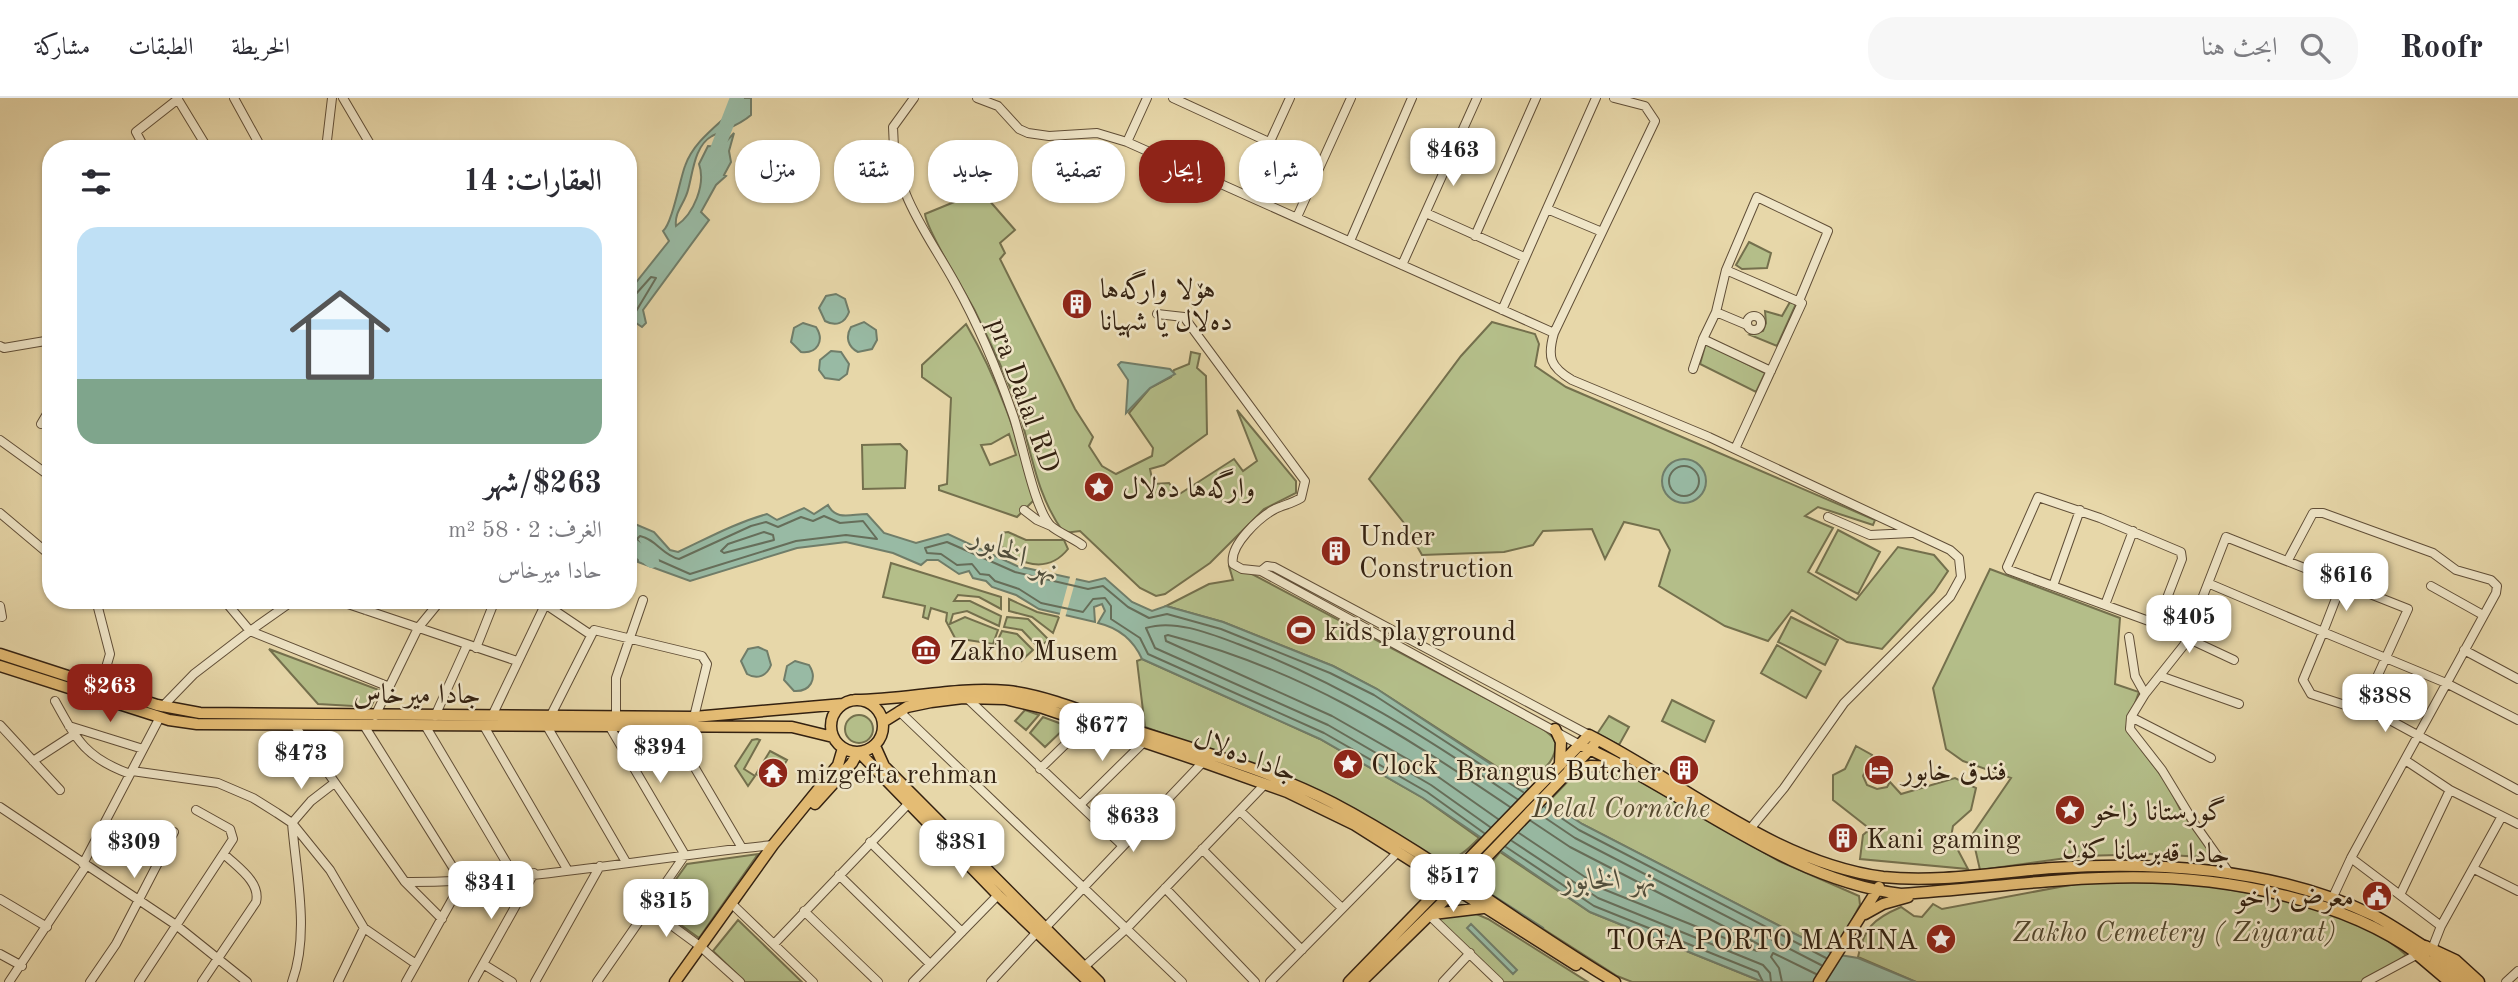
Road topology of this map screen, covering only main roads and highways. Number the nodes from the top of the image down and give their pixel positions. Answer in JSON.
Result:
{"nodes":[{"id":1,"x":0,"y":654,"type":"edge"},
{"id":2,"x":0,"y":666,"type":"edge"},
{"id":3,"x":855,"y":700,"type":"junction"},
{"id":4,"x":843,"y":704,"type":"junction"},
{"id":5,"x":161,"y":712,"type":"junction"},
{"id":6,"x":549,"y":722,"type":"junction"},
{"id":7,"x":883,"y":722,"type":"junction"},
{"id":8,"x":694,"y":723,"type":"junction"},
{"id":9,"x":1555,"y":729,"type":"road end"},
{"id":10,"x":833,"y":737,"type":"junction"},
{"id":11,"x":875,"y":746,"type":"junction"},
{"id":12,"x":1585,"y":747,"type":"junction"},
{"id":13,"x":843,"y":748,"type":"junction"},
{"id":14,"x":859,"y":752,"type":"junction"},
{"id":15,"x":1562,"y":769,"type":"junction"},
{"id":16,"x":1628,"y":769,"type":"junction"},
{"id":17,"x":772,"y":845,"type":"junction"},
{"id":18,"x":1427,"y":859,"type":"junction"},
{"id":19,"x":1472,"y":862,"type":"junction"},
{"id":20,"x":1889,"y":877,"type":"junction"},
{"id":21,"x":1454,"y":882,"type":"junction"},
{"id":22,"x":1877,"y":891,"type":"junction"},
{"id":23,"x":1923,"y":893,"type":"junction"},
{"id":24,"x":1485,"y":902,"type":"junction"},
{"id":25,"x":1429,"y":915,"type":"junction"},
{"id":26,"x":1860,"y":920,"type":"junction"},
{"id":27,"x":1041,"y":930,"type":"junction"},
{"id":28,"x":2425,"y":950,"type":"junction"},
{"id":29,"x":675,"y":982,"type":"edge"},
{"id":30,"x":1089,"y":982,"type":"edge"},
{"id":31,"x":1099,"y":982,"type":"edge"},
{"id":32,"x":1349,"y":982,"type":"edge"},
{"id":33,"x":1361,"y":982,"type":"edge"},
{"id":34,"x":1602,"y":982,"type":"edge"},
{"id":35,"x":1615,"y":982,"type":"edge"},
{"id":36,"x":1819,"y":982,"type":"edge"},
{"id":37,"x":2439,"y":982,"type":"edge"},
{"id":38,"x":2451,"y":982,"type":"edge"},
{"id":39,"x":2465,"y":982,"type":"edge"},
{"id":40,"x":2478,"y":982,"type":"edge"}],
"edges":[{"from":1,"to":5,"type":"main road","name":"جادا ميرخاس"},
{"from":2,"to":5,"type":"main road"},
{"from":3,"to":4,"type":"main road"},
{"from":3,"to":7,"type":"main road"},
{"from":3,"to":18,"type":"main road","name":"جادا دەلال"},
{"from":4,"to":8,"type":"main road","name":"جادا ميرخاس"},
{"from":4,"to":10,"type":"main road"},
{"from":5,"to":6,"type":"main road","name":"جادا ميرخاس"},
{"from":5,"to":6,"type":"main road"},
{"from":6,"to":8,"type":"main road","name":"جادا ميرخاس"},
{"from":6,"to":8,"type":"main road"},
{"from":7,"to":11,"type":"main road"},
{"from":7,"to":21,"type":"main road","name":"جادا دەلال"},
{"from":8,"to":10,"type":"main road"},
{"from":9,"to":15,"type":"main road"},
{"from":10,"to":13,"type":"main road"},
{"from":11,"to":14,"type":"main road"},
{"from":11,"to":27,"type":"main road"},
{"from":12,"to":15,"type":"main road"},
{"from":12,"to":16,"type":"main road","name":"جادا قەبرسانا کۆن"},
{"from":12,"to":20,"type":"main road","name":"جادا قەبرسانا کۆن"},
{"from":13,"to":14,"type":"main road"},
{"from":13,"to":17,"type":"main road"},
{"from":14,"to":17,"type":"main road"},
{"from":14,"to":27,"type":"main road"},
{"from":15,"to":16,"type":"main road"},
{"from":15,"to":19,"type":"main road"},
{"from":16,"to":22,"type":"main road","name":"جادا قەبرسانا کۆن"},
{"from":17,"to":29,"type":"main road"},
{"from":18,"to":19,"type":"main road"},
{"from":18,"to":21,"type":"main road","name":"جادا دەلال"},
{"from":19,"to":21,"type":"main road"},
{"from":19,"to":24,"type":"main road"},
{"from":20,"to":22,"type":"main road"},
{"from":20,"to":28,"type":"main road","name":"جادا قەبرسانا کۆن"},
{"from":21,"to":24,"type":"main road"},
{"from":21,"to":25,"type":"main road"},
{"from":21,"to":32,"type":"main road"},
{"from":22,"to":23,"type":"main road","name":"جادا قەبرسانا کۆن"},
{"from":22,"to":26,"type":"main road"},
{"from":23,"to":26,"type":"main road"},
{"from":23,"to":28,"type":"main road","name":"جادا قەبرسانا کۆن"},
{"from":24,"to":25,"type":"main road"},
{"from":24,"to":34,"type":"main road"},
{"from":24,"to":35,"type":"main road"},
{"from":25,"to":33,"type":"main road"},
{"from":26,"to":36,"type":"main road"},
{"from":27,"to":30,"type":"main road"},
{"from":27,"to":31,"type":"main road"},
{"from":28,"to":37,"type":"highway"},
{"from":28,"to":38,"type":"highway"},
{"from":28,"to":39,"type":"highway"},
{"from":28,"to":40,"type":"highway"}]}
